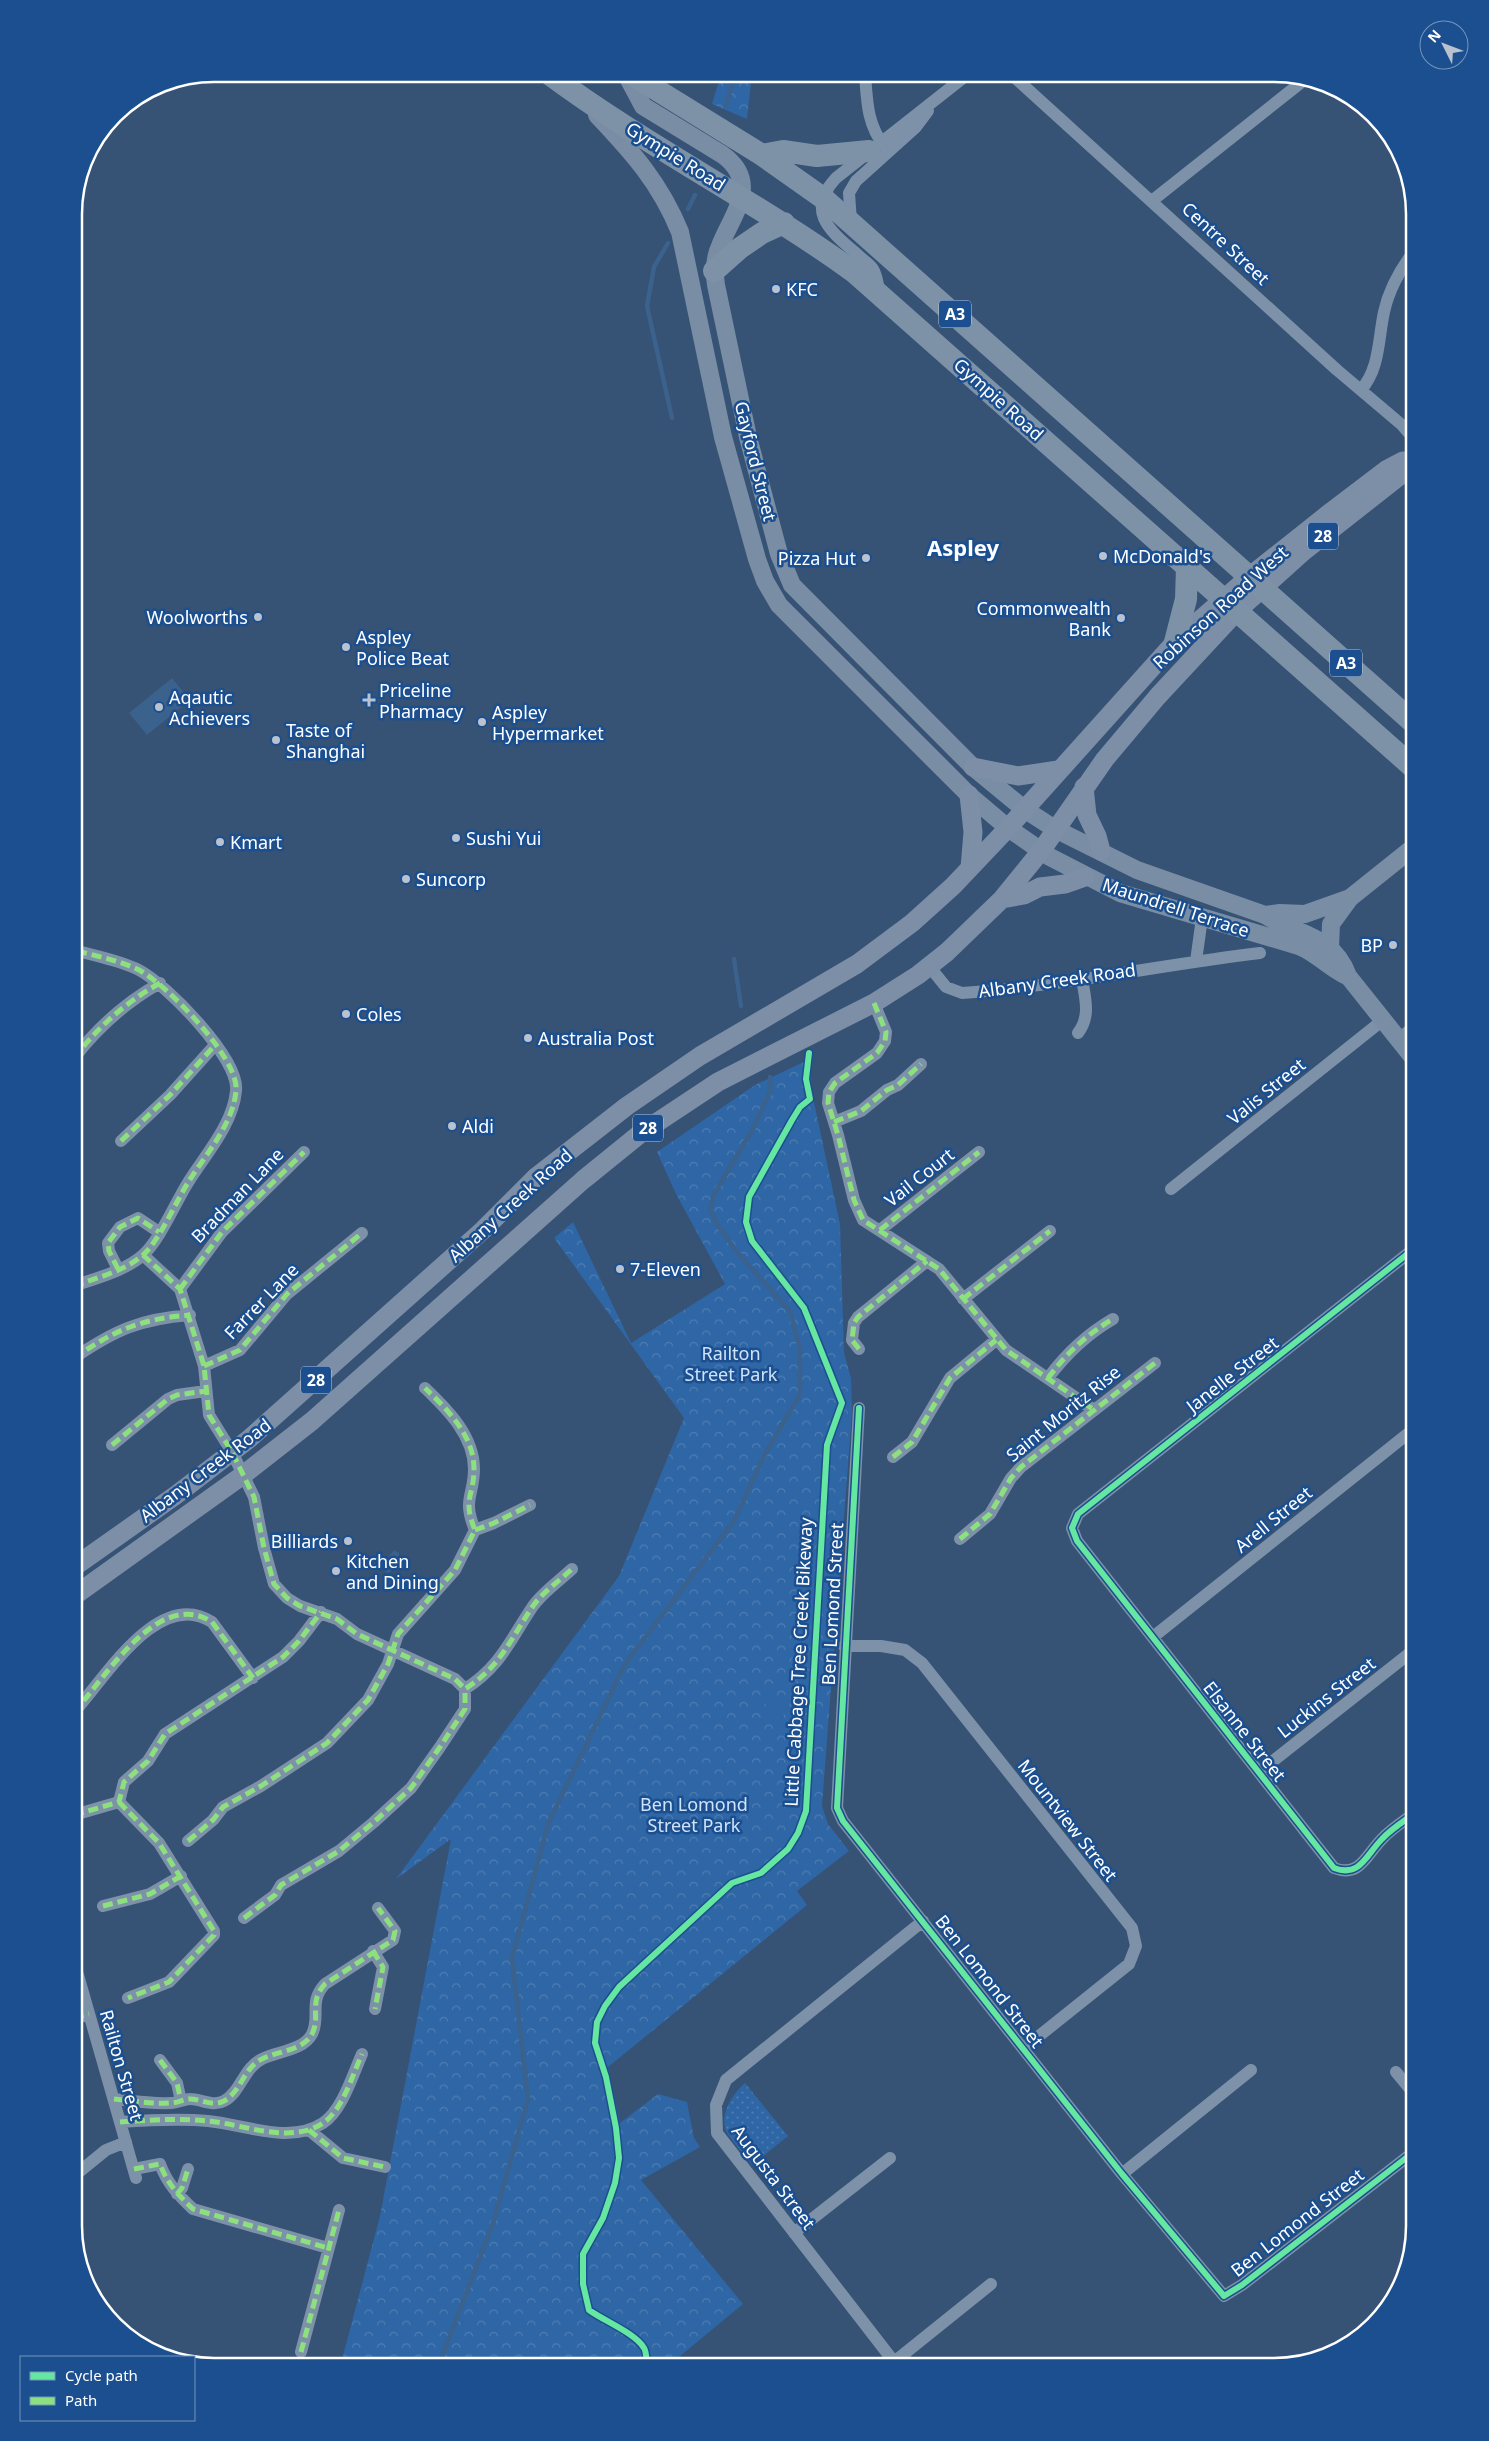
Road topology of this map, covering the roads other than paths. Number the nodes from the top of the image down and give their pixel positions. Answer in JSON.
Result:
{"nodes":[{"id":1,"x":561,"y":82,"type":"edge"},
{"id":2,"x":630,"y":82,"type":"edge"},
{"id":3,"x":645,"y":82,"type":"edge"},
{"id":4,"x":866,"y":83,"type":"edge"},
{"id":5,"x":957,"y":83,"type":"edge"},
{"id":6,"x":1021,"y":83,"type":"edge"},
{"id":7,"x":1298,"y":85,"type":"edge"},
{"id":8,"x":582,"y":97,"type":"junction"},
{"id":9,"x":879,"y":147,"type":"junction"},
{"id":10,"x":762,"y":155,"type":"junction"},
{"id":11,"x":742,"y":197,"type":"junction"},
{"id":12,"x":823,"y":198,"type":"junction"},
{"id":13,"x":1153,"y":200,"type":"junction"},
{"id":14,"x":851,"y":222,"type":"junction"},
{"id":15,"x":784,"y":223,"type":"junction"},
{"id":16,"x":1406,"y":264,"type":"edge"},
{"id":17,"x":714,"y":271,"type":"junction"},
{"id":18,"x":880,"y":294,"type":"junction"},
{"id":19,"x":1361,"y":390,"type":"junction"},
{"id":20,"x":1406,"y":433,"type":"edge"},
{"id":21,"x":1406,"y":467,"type":"edge"},
{"id":22,"x":1187,"y":566,"type":"junction"},
{"id":23,"x":1255,"y":582,"type":"junction"},
{"id":24,"x":1231,"y":604,"type":"junction"},
{"id":25,"x":1175,"y":642,"type":"junction"},
{"id":26,"x":1406,"y":716,"type":"edge"},
{"id":27,"x":1406,"y":762,"type":"edge"},
{"id":28,"x":974,"y":767,"type":"junction"},
{"id":29,"x":1058,"y":770,"type":"junction"},
{"id":30,"x":1084,"y":787,"type":"junction"},
{"id":31,"x":969,"y":795,"type":"junction"},
{"id":32,"x":1024,"y":809,"type":"junction"},
{"id":33,"x":1008,"y":828,"type":"junction"},
{"id":34,"x":1055,"y":829,"type":"junction"},
{"id":35,"x":1040,"y":850,"type":"junction"},
{"id":36,"x":1101,"y":851,"type":"junction"},
{"id":37,"x":1406,"y":853,"type":"edge"},
{"id":38,"x":970,"y":868,"type":"junction"},
{"id":39,"x":1085,"y":877,"type":"junction"},
{"id":40,"x":1350,"y":898,"type":"junction"},
{"id":41,"x":1002,"y":899,"type":"junction"},
{"id":42,"x":1265,"y":915,"type":"junction"},
{"id":43,"x":1202,"y":918,"type":"junction"},
{"id":44,"x":1330,"y":948,"type":"junction"},
{"id":45,"x":83,"y":953,"type":"edge"},
{"id":46,"x":1260,"y":953,"type":"dead end"},
{"id":47,"x":1196,"y":961,"type":"junction"},
{"id":48,"x":929,"y":966,"type":"junction"},
{"id":49,"x":1348,"y":976,"type":"junction"},
{"id":50,"x":1082,"y":979,"type":"junction"},
{"id":51,"x":160,"y":983,"type":"junction"},
{"id":52,"x":874,"y":1003,"type":"junction"},
{"id":53,"x":1383,"y":1020,"type":"junction"},
{"id":54,"x":1078,"y":1032,"type":"dead end"},
{"id":55,"x":1406,"y":1033,"type":"edge"},
{"id":56,"x":1398,"y":1039,"type":"junction"},
{"id":57,"x":215,"y":1045,"type":"junction"},
{"id":58,"x":83,"y":1048,"type":"edge"},
{"id":59,"x":1406,"y":1049,"type":"edge"},
{"id":60,"x":921,"y":1064,"type":"dead end"},
{"id":61,"x":834,"y":1122,"type":"junction"},
{"id":62,"x":121,"y":1141,"type":"dead end"},
{"id":63,"x":304,"y":1152,"type":"dead end"},
{"id":64,"x":979,"y":1152,"type":"dead end"},
{"id":65,"x":1171,"y":1189,"type":"dead end"},
{"id":66,"x":880,"y":1230,"type":"junction"},
{"id":67,"x":1050,"y":1231,"type":"dead end"},
{"id":68,"x":159,"y":1232,"type":"junction"},
{"id":69,"x":362,"y":1233,"type":"dead end"},
{"id":70,"x":143,"y":1255,"type":"junction"},
{"id":71,"x":1406,"y":1255,"type":"edge"},
{"id":72,"x":927,"y":1261,"type":"junction"},
{"id":73,"x":118,"y":1268,"type":"junction"},
{"id":74,"x":82,"y":1283,"type":"edge"},
{"id":75,"x":180,"y":1289,"type":"junction"},
{"id":76,"x":963,"y":1299,"type":"junction"},
{"id":77,"x":190,"y":1315,"type":"junction"},
{"id":78,"x":1113,"y":1319,"type":"dead end"},
{"id":79,"x":996,"y":1340,"type":"junction"},
{"id":80,"x":859,"y":1349,"type":"dead end"},
{"id":81,"x":82,"y":1352,"type":"edge"},
{"id":82,"x":1155,"y":1363,"type":"dead end"},
{"id":83,"x":204,"y":1366,"type":"junction"},
{"id":84,"x":1048,"y":1378,"type":"junction"},
{"id":85,"x":425,"y":1388,"type":"dead end"},
{"id":86,"x":206,"y":1391,"type":"junction"},
{"id":87,"x":858,"y":1408,"type":"dead end"},
{"id":88,"x":1094,"y":1410,"type":"junction"},
{"id":89,"x":1406,"y":1435,"type":"edge"},
{"id":90,"x":112,"y":1445,"type":"dead end"},
{"id":91,"x":232,"y":1452,"type":"junction"},
{"id":92,"x":893,"y":1457,"type":"dead end"},
{"id":93,"x":244,"y":1475,"type":"junction"},
{"id":94,"x":530,"y":1505,"type":"dead end"},
{"id":95,"x":1072,"y":1528,"type":"joint"},
{"id":96,"x":474,"y":1530,"type":"junction"},
{"id":97,"x":960,"y":1539,"type":"dead end"},
{"id":98,"x":82,"y":1561,"type":"edge"},
{"id":99,"x":572,"y":1569,"type":"dead end"},
{"id":100,"x":82,"y":1590,"type":"edge"},
{"id":101,"x":321,"y":1612,"type":"junction"},
{"id":102,"x":1153,"y":1637,"type":"junction"},
{"id":103,"x":844,"y":1646,"type":"junction"},
{"id":104,"x":392,"y":1649,"type":"junction"},
{"id":105,"x":1406,"y":1655,"type":"edge"},
{"id":106,"x":253,"y":1678,"type":"junction"},
{"id":107,"x":466,"y":1689,"type":"junction"},
{"id":108,"x":82,"y":1701,"type":"edge"},
{"id":109,"x":1258,"y":1772,"type":"junction"},
{"id":110,"x":119,"y":1802,"type":"junction"},
{"id":111,"x":82,"y":1813,"type":"edge"},
{"id":112,"x":1406,"y":1820,"type":"edge"},
{"id":113,"x":188,"y":1841,"type":"dead end"},
{"id":114,"x":181,"y":1876,"type":"junction"},
{"id":115,"x":103,"y":1906,"type":"dead end"},
{"id":116,"x":378,"y":1908,"type":"dead end"},
{"id":117,"x":244,"y":1918,"type":"dead end"},
{"id":118,"x":923,"y":1921,"type":"junction"},
{"id":119,"x":373,"y":1951,"type":"junction"},
{"id":120,"x":82,"y":1990,"type":"edge"},
{"id":121,"x":128,"y":1998,"type":"dead end"},
{"id":122,"x":375,"y":2009,"type":"dead end"},
{"id":123,"x":89,"y":2014,"type":"junction"},
{"id":124,"x":82,"y":2016,"type":"edge"},
{"id":125,"x":1024,"y":2048,"type":"junction"},
{"id":126,"x":362,"y":2054,"type":"dead end"},
{"id":127,"x":160,"y":2060,"type":"dead end"},
{"id":128,"x":1251,"y":2070,"type":"dead end"},
{"id":129,"x":1396,"y":2072,"type":"dead end"},
{"id":130,"x":1406,"y":2083,"type":"edge"},
{"id":131,"x":114,"y":2099,"type":"junction"},
{"id":132,"x":181,"y":2101,"type":"junction"},
{"id":133,"x":120,"y":2122,"type":"junction"},
{"id":134,"x":309,"y":2130,"type":"junction"},
{"id":135,"x":126,"y":2142,"type":"junction"},
{"id":136,"x":890,"y":2158,"type":"dead end"},
{"id":137,"x":1406,"y":2158,"type":"edge"},
{"id":138,"x":385,"y":2167,"type":"dead end"},
{"id":139,"x":82,"y":2169,"type":"edge"},
{"id":140,"x":188,"y":2169,"type":"dead end"},
{"id":141,"x":1122,"y":2174,"type":"junction"},
{"id":142,"x":177,"y":2194,"type":"junction"},
{"id":143,"x":339,"y":2210,"type":"dead end"},
{"id":144,"x":794,"y":2233,"type":"junction"},
{"id":145,"x":328,"y":2248,"type":"junction"},
{"id":146,"x":991,"y":2284,"type":"dead end"},
{"id":147,"x":301,"y":2352,"type":"dead end"},
{"id":148,"x":891,"y":2358,"type":"edge"},
{"id":149,"x":903,"y":2358,"type":"edge"}],
"edges":[{"from":1,"to":8,"type":"highway","name":"Gympie Road","number":"A3"},
{"from":2,"to":11,"type":"main road"},
{"from":3,"to":10,"type":"highway","name":"Gympie Road","number":"A3"},
{"from":4,"to":9,"type":"street"},
{"from":5,"to":9,"type":"street"},
{"from":6,"to":13,"type":"street","name":"Centre Street"},
{"from":7,"to":13,"type":"street"},
{"from":8,"to":11,"type":"highway","name":"Gympie Road","number":"A3"},
{"from":8,"to":31,"type":"main road","name":"Gayford Street"},
{"from":9,"to":10,"type":"highway"},
{"from":9,"to":12,"type":"street"},
{"from":9,"to":14,"type":"street"},
{"from":10,"to":12,"type":"highway","name":"Gympie Road","number":"A3"},
{"from":11,"to":15,"type":"highway","name":"Gympie Road","number":"A3"},
{"from":11,"to":17,"type":"main road","name":"Gayford Street"},
{"from":12,"to":14,"type":"highway","name":"Gympie Road","number":"A3"},
{"from":12,"to":18,"type":"street"},
{"from":13,"to":19,"type":"street","name":"Centre Street"},
{"from":14,"to":23,"type":"highway","name":"Gympie Road","number":"A3"},
{"from":15,"to":17,"type":"highway"},
{"from":15,"to":18,"type":"highway","name":"Gympie Road","number":"A3"},
{"from":16,"to":19,"type":"street"},
{"from":17,"to":28,"type":"main road","name":"Gayford Street"},
{"from":18,"to":22,"type":"highway","name":"Gympie Road","number":"A3"},
{"from":19,"to":20,"type":"street","name":"Centre Street"},
{"from":21,"to":23,"type":"main road","name":"Robinson Road West","number":"28"},
{"from":22,"to":24,"type":"highway","name":"Gympie Road","number":"A3"},
{"from":22,"to":25,"type":"highway"},
{"from":23,"to":24,"type":"main road","name":"Robinson Road West","number":"28"},
{"from":23,"to":26,"type":"highway","name":"Gympie Road","number":"A3"},
{"from":24,"to":25,"type":"main road","name":"Robinson Road West","number":"28"},
{"from":24,"to":27,"type":"highway","name":"Gympie Road","number":"A3"},
{"from":24,"to":30,"type":"main road","name":"Robinson Road West","number":"28"},
{"from":25,"to":29,"type":"main road","name":"Robinson Road West","number":"28"},
{"from":28,"to":29,"type":"main road"},
{"from":28,"to":32,"type":"main road","name":"Gayford Street"},
{"from":29,"to":32,"type":"main road","name":"Robinson Road West","number":"28"},
{"from":30,"to":34,"type":"main road","name":"Robinson Road West","number":"28"},
{"from":30,"to":36,"type":"main road"},
{"from":31,"to":33,"type":"main road","name":"Gayford Street"},
{"from":31,"to":38,"type":"main road"},
{"from":32,"to":33,"type":"main road","name":"Robinson Road West","number":"28"},
{"from":32,"to":34,"type":"main road","name":"Maundrell Terrace"},
{"from":33,"to":35,"type":"main road","name":"Maundrell Terrace"},
{"from":33,"to":38,"type":"main road","name":"Albany Creek Road","number":"28"},
{"from":34,"to":35,"type":"main road","name":"Robinson Road West","number":"28"},
{"from":34,"to":36,"type":"main road","name":"Maundrell Terrace"},
{"from":35,"to":39,"type":"main road","name":"Maundrell Terrace"},
{"from":35,"to":41,"type":"main road","name":"Albany Creek Road","number":"28"},
{"from":36,"to":42,"type":"main road","name":"Maundrell Terrace"},
{"from":37,"to":40,"type":"main road"},
{"from":38,"to":91,"type":"main road","name":"Albany Creek Road","number":"28"},
{"from":39,"to":41,"type":"main road"},
{"from":39,"to":43,"type":"main road","name":"Maundrell Terrace"},
{"from":40,"to":42,"type":"main road"},
{"from":40,"to":44,"type":"main road"},
{"from":41,"to":48,"type":"main road","name":"Albany Creek Road","number":"28"},
{"from":42,"to":44,"type":"main road","name":"Maundrell Terrace"},
{"from":43,"to":47,"type":"street"},
{"from":43,"to":49,"type":"main road","name":"Maundrell Terrace"},
{"from":44,"to":49,"type":"main road","name":"Maundrell Terrace"},
{"from":45,"to":51,"type":"street"},
{"from":46,"to":47,"type":"street","name":"Albany Creek Road"},
{"from":47,"to":50,"type":"street","name":"Albany Creek Road"},
{"from":48,"to":50,"type":"street","name":"Albany Creek Road"},
{"from":48,"to":52,"type":"main road","name":"Albany Creek Road","number":"28"},
{"from":49,"to":53,"type":"main road","name":"Maundrell Terrace"},
{"from":50,"to":54,"type":"street"},
{"from":51,"to":57,"type":"street"},
{"from":51,"to":58,"type":"street"},
{"from":52,"to":61,"type":"street"},
{"from":52,"to":93,"type":"main road","name":"Albany Creek Road","number":"28"},
{"from":53,"to":56,"type":"main road","name":"Maundrell Terrace"},
{"from":53,"to":65,"type":"street","name":"Valis Street"},
{"from":55,"to":56,"type":"street"},
{"from":56,"to":59,"type":"main road","name":"Maundrell Terrace"},
{"from":57,"to":62,"type":"street"},
{"from":57,"to":68,"type":"street"},
{"from":60,"to":61,"type":"street"},
{"from":61,"to":66,"type":"street"},
{"from":63,"to":75,"type":"street","name":"Bradman Lane"},
{"from":64,"to":66,"type":"street","name":"Vail Court"},
{"from":66,"to":72,"type":"street"},
{"from":67,"to":76,"type":"street"},
{"from":68,"to":70,"type":"street"},
{"from":68,"to":73,"type":"street"},
{"from":69,"to":83,"type":"street","name":"Farrer Lane"},
{"from":70,"to":73,"type":"street"},
{"from":70,"to":75,"type":"street"},
{"from":71,"to":95,"type":"street","name":"Janelle Street"},
{"from":72,"to":76,"type":"street"},
{"from":72,"to":80,"type":"street"},
{"from":73,"to":74,"type":"street"},
{"from":75,"to":77,"type":"street"},
{"from":76,"to":79,"type":"street"},
{"from":77,"to":81,"type":"street"},
{"from":77,"to":83,"type":"street"},
{"from":78,"to":84,"type":"street"},
{"from":79,"to":84,"type":"street"},
{"from":79,"to":92,"type":"street"},
{"from":82,"to":88,"type":"street","name":"Saint Moritz Rise"},
{"from":83,"to":86,"type":"street"},
{"from":84,"to":88,"type":"street"},
{"from":85,"to":96,"type":"street"},
{"from":86,"to":90,"type":"street"},
{"from":86,"to":91,"type":"street"},
{"from":87,"to":103,"type":"street","name":"Ben Lomond Street"},
{"from":88,"to":97,"type":"street","name":"Saint Moritz Rise"},
{"from":89,"to":102,"type":"street","name":"Arell Street"},
{"from":91,"to":93,"type":"street"},
{"from":91,"to":98,"type":"main road","name":"Albany Creek Road","number":"28"},
{"from":93,"to":100,"type":"main road","name":"Albany Creek Road","number":"28"},
{"from":93,"to":101,"type":"street"},
{"from":94,"to":96,"type":"street"},
{"from":95,"to":102,"type":"street","name":"Elsanne Street"},
{"from":96,"to":104,"type":"street"},
{"from":99,"to":107,"type":"street"},
{"from":101,"to":104,"type":"street"},
{"from":101,"to":106,"type":"street"},
{"from":102,"to":109,"type":"street","name":"Elsanne Street"},
{"from":103,"to":118,"type":"street","name":"Ben Lomond Street"},
{"from":103,"to":125,"type":"street","name":"Mountview Street"},
{"from":104,"to":107,"type":"street"},
{"from":104,"to":113,"type":"street"},
{"from":105,"to":109,"type":"street","name":"Luckins Street"},
{"from":106,"to":108,"type":"street"},
{"from":106,"to":110,"type":"street"},
{"from":107,"to":117,"type":"street"},
{"from":109,"to":112,"type":"street","name":"Elsanne Street"},
{"from":110,"to":111,"type":"street"},
{"from":110,"to":114,"type":"street"},
{"from":114,"to":115,"type":"street"},
{"from":114,"to":121,"type":"street"},
{"from":116,"to":119,"type":"street"},
{"from":118,"to":125,"type":"street","name":"Ben Lomond Street"},
{"from":118,"to":144,"type":"street","name":"Augusta Street"},
{"from":119,"to":122,"type":"street"},
{"from":119,"to":132,"type":"street"},
{"from":120,"to":123,"type":"street","name":"Railton Street"},
{"from":123,"to":124,"type":"street"},
{"from":123,"to":131,"type":"street","name":"Railton Street"},
{"from":125,"to":141,"type":"street","name":"Ben Lomond Street"},
{"from":126,"to":134,"type":"street"},
{"from":127,"to":132,"type":"street"},
{"from":128,"to":141,"type":"street"},
{"from":129,"to":130,"type":"street"},
{"from":131,"to":132,"type":"street"},
{"from":131,"to":133,"type":"street","name":"Railton Street"},
{"from":133,"to":134,"type":"street"},
{"from":133,"to":135,"type":"street","name":"Railton Street"},
{"from":134,"to":138,"type":"street"},
{"from":135,"to":139,"type":"street"},
{"from":135,"to":142,"type":"street","name":"Railton Street"},
{"from":136,"to":144,"type":"street"},
{"from":137,"to":141,"type":"street","name":"Ben Lomond Street"},
{"from":140,"to":142,"type":"street"},
{"from":142,"to":145,"type":"street"},
{"from":143,"to":145,"type":"street"},
{"from":144,"to":148,"type":"street","name":"Augusta Street"},
{"from":145,"to":147,"type":"street"},
{"from":146,"to":149,"type":"street"}]}
